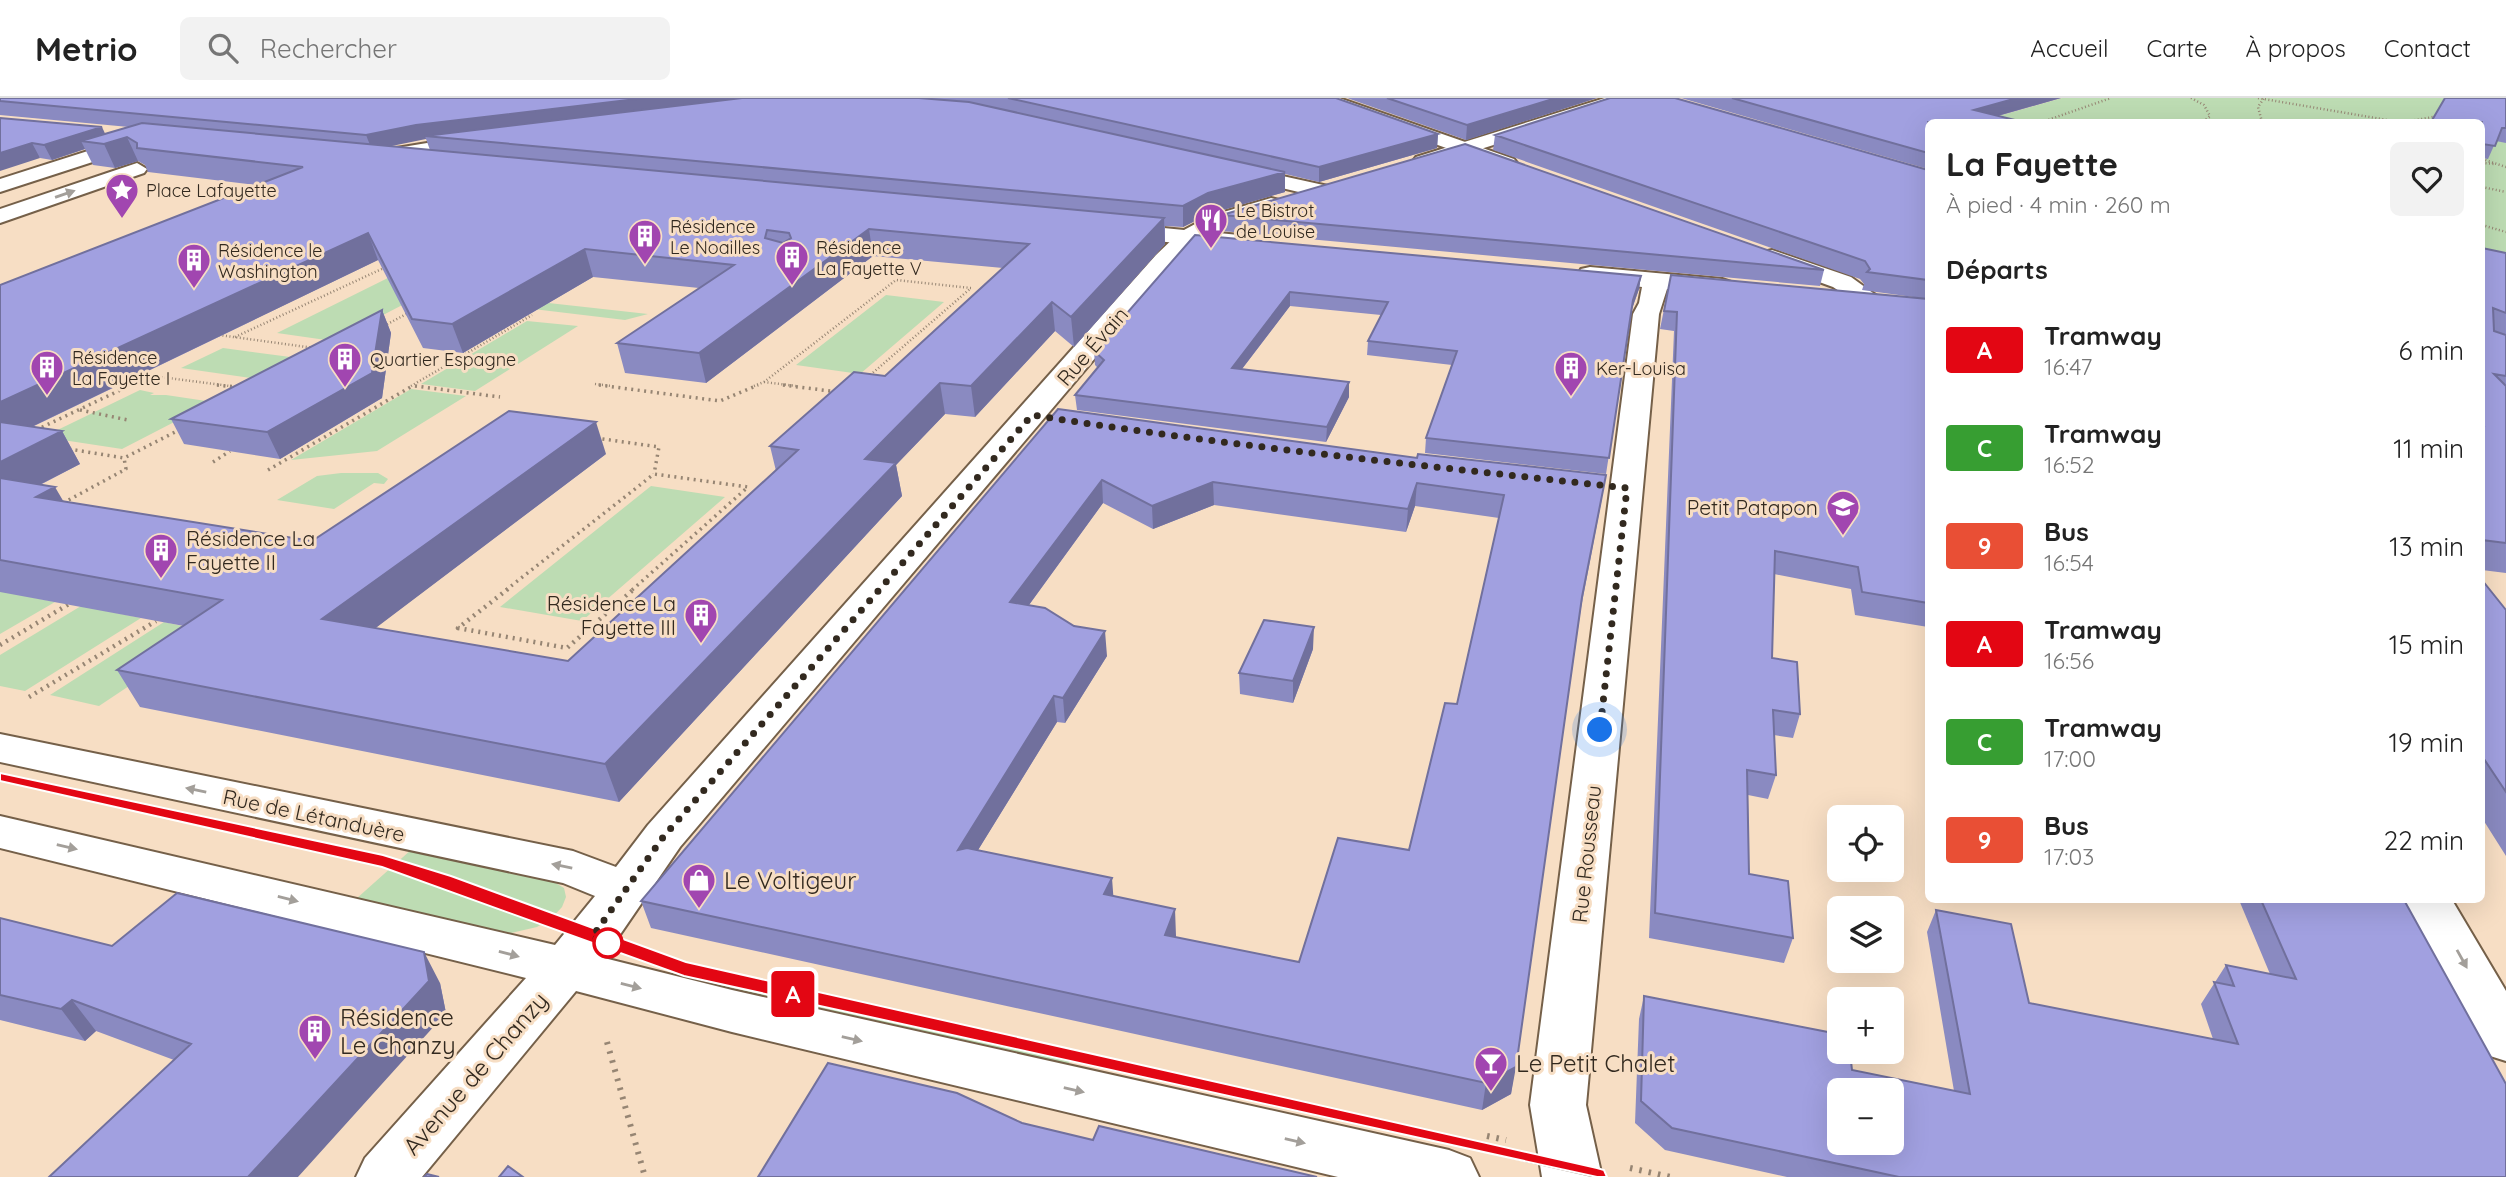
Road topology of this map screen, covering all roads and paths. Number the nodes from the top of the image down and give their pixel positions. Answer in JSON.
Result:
{"nodes":[{"id":1,"x":1322,"y":98,"type":"edge"},
{"id":2,"x":1624,"y":98,"type":"edge"},
{"id":3,"x":2110,"y":98,"type":"edge"},
{"id":4,"x":2191,"y":98,"type":"edge"},
{"id":5,"x":2258,"y":98,"type":"edge"},
{"id":6,"x":2264,"y":98,"type":"edge"},
{"id":7,"x":2440,"y":116,"type":"edge"},
{"id":8,"x":2050,"y":119,"type":"edge"},
{"id":9,"x":2209,"y":119,"type":"edge"},
{"id":10,"x":2261,"y":119,"type":"edge"},
{"id":11,"x":2382,"y":119,"type":"edge"},
{"id":12,"x":2422,"y":119,"type":"edge"},
{"id":13,"x":106,"y":133,"type":"edge"},
{"id":14,"x":495,"y":138,"type":"edge"},
{"id":15,"x":1468,"y":148,"type":"junction"},
{"id":16,"x":2485,"y":162,"type":"edge"},
{"id":17,"x":153,"y":164,"type":"edge"},
{"id":18,"x":2506,"y":166,"type":"edge"},
{"id":19,"x":459,"y":167,"type":"edge"},
{"id":20,"x":1216,"y":167,"type":"edge"},
{"id":21,"x":1398,"y":168,"type":"edge"},
{"id":22,"x":1524,"y":170,"type":"edge"},
{"id":23,"x":1346,"y":183,"type":"edge"},
{"id":24,"x":0,"y":186,"type":"edge"},
{"id":25,"x":2485,"y":188,"type":"edge"},
{"id":26,"x":1320,"y":191,"type":"junction"},
{"id":27,"x":2506,"y":192,"type":"edge"},
{"id":28,"x":0,"y":216,"type":"edge"},
{"id":29,"x":2485,"y":226,"type":"edge"},
{"id":30,"x":1089,"y":228,"type":"edge"},
{"id":31,"x":2506,"y":232,"type":"edge"},
{"id":32,"x":1188,"y":237,"type":"junction"},
{"id":33,"x":1257,"y":242,"type":"edge"},
{"id":34,"x":1753,"y":250,"type":"edge"},
{"id":35,"x":393,"y":263,"type":"edge"},
{"id":36,"x":1560,"y":271,"type":"edge"},
{"id":37,"x":1655,"y":281,"type":"junction"},
{"id":38,"x":1749,"y":290,"type":"edge"},
{"id":39,"x":1804,"y":295,"type":"edge"},
{"id":40,"x":422,"y":306,"type":"edge"},
{"id":41,"x":532,"y":315,"type":"edge"},
{"id":42,"x":373,"y":332,"type":"edge"},
{"id":43,"x":208,"y":334,"type":"edge"},
{"id":44,"x":234,"y":337,"type":"junction"},
{"id":45,"x":323,"y":349,"type":"edge"},
{"id":46,"x":125,"y":373,"type":"edge"},
{"id":47,"x":149,"y":376,"type":"junction"},
{"id":48,"x":764,"y":382,"type":"junction"},
{"id":49,"x":595,"y":384,"type":"dead end"},
{"id":50,"x":860,"y":385,"type":"edge"},
{"id":51,"x":412,"y":386,"type":"junction"},
{"id":52,"x":244,"y":388,"type":"edge"},
{"id":53,"x":849,"y":393,"type":"edge"},
{"id":54,"x":500,"y":397,"type":"dead end"},
{"id":55,"x":79,"y":410,"type":"junction"},
{"id":56,"x":128,"y":420,"type":"dead end"},
{"id":57,"x":185,"y":427,"type":"edge"},
{"id":58,"x":26,"y":436,"type":"edge"},
{"id":59,"x":594,"y":438,"type":"dead end"},
{"id":60,"x":56,"y":447,"type":"dead end"},
{"id":61,"x":230,"y":451,"type":"edge"},
{"id":62,"x":124,"y":458,"type":"junction"},
{"id":63,"x":213,"y":462,"type":"edge"},
{"id":64,"x":268,"y":470,"type":"dead end"},
{"id":65,"x":654,"y":474,"type":"junction"},
{"id":66,"x":63,"y":503,"type":"edge"},
{"id":67,"x":69,"y":604,"type":"edge"},
{"id":68,"x":156,"y":621,"type":"edge"},
{"id":69,"x":0,"y":645,"type":"edge"},
{"id":70,"x":29,"y":697,"type":"dead end"},
{"id":71,"x":0,"y":748,"type":"edge"},
{"id":72,"x":2,"y":834,"type":"edge"},
{"id":73,"x":626,"y":890,"type":"junction"},
{"id":74,"x":2430,"y":903,"type":"edge"},
{"id":75,"x":565,"y":969,"type":"junction"},
{"id":76,"x":2506,"y":1039,"type":"edge"},
{"id":77,"x":607,"y":1042,"type":"dead end"},
{"id":78,"x":386,"y":1177,"type":"edge"},
{"id":79,"x":645,"y":1177,"type":"edge"},
{"id":80,"x":1449,"y":1177,"type":"edge"},
{"id":81,"x":1572,"y":1177,"type":"edge"}],
"edges":[{"from":1,"to":15,"type":"street"},
{"from":2,"to":15,"type":"street"},
{"from":3,"to":8,"type":"path"},
{"from":4,"to":9,"type":"path"},
{"from":5,"to":6,"type":"path"},
{"from":6,"to":10,"type":"path"},
{"from":6,"to":11,"type":"path"},
{"from":7,"to":12,"type":"path"},
{"from":13,"to":24,"type":"street"},
{"from":14,"to":19,"type":"street"},
{"from":15,"to":21,"type":"street"},
{"from":15,"to":22,"type":"street"},
{"from":16,"to":18,"type":"path"},
{"from":28,"to":17,"type":"street","one_way":true},
{"from":20,"to":26,"type":"street"},
{"from":23,"to":26,"type":"street"},
{"from":25,"to":27,"type":"path"},
{"from":26,"to":32,"type":"street"},
{"from":29,"to":31,"type":"path"},
{"from":30,"to":32,"type":"street"},
{"from":32,"to":33,"type":"street"},
{"from":32,"to":73,"type":"street","name":"Rue Évain"},
{"from":34,"to":39,"type":"street"},
{"from":35,"to":44,"type":"path"},
{"from":36,"to":37,"type":"street"},
{"from":37,"to":38,"type":"street"},
{"from":37,"to":81,"type":"street","name":"Rue Rousseau"},
{"from":40,"to":42,"type":"path"},
{"from":41,"to":51,"type":"path"},
{"from":43,"to":44,"type":"path"},
{"from":44,"to":45,"type":"path"},
{"from":46,"to":47,"type":"path"},
{"from":47,"to":52,"type":"path"},
{"from":47,"to":55,"type":"path"},
{"from":48,"to":49,"type":"path"},
{"from":48,"to":50,"type":"path"},
{"from":48,"to":53,"type":"path"},
{"from":51,"to":54,"type":"path"},
{"from":51,"to":64,"type":"path"},
{"from":55,"to":56,"type":"path"},
{"from":55,"to":58,"type":"path"},
{"from":57,"to":62,"type":"path"},
{"from":59,"to":65,"type":"path"},
{"from":60,"to":62,"type":"path"},
{"from":61,"to":63,"type":"path"},
{"from":62,"to":66,"type":"path"},
{"from":65,"to":65,"type":"path"},
{"from":67,"to":69,"type":"path"},
{"from":68,"to":70,"type":"path"},
{"from":73,"to":71,"type":"street","name":"Rue de Létanduère","one_way":true},
{"from":72,"to":75,"type":"street","one_way":true},
{"from":73,"to":75,"type":"street","name":"Rue Évain"},
{"from":74,"to":76,"type":"street","one_way":true},
{"from":75,"to":78,"type":"street","name":"Avenue de Chanzy"},
{"from":75,"to":80,"type":"street","one_way":true},
{"from":77,"to":79,"type":"path"}]}
